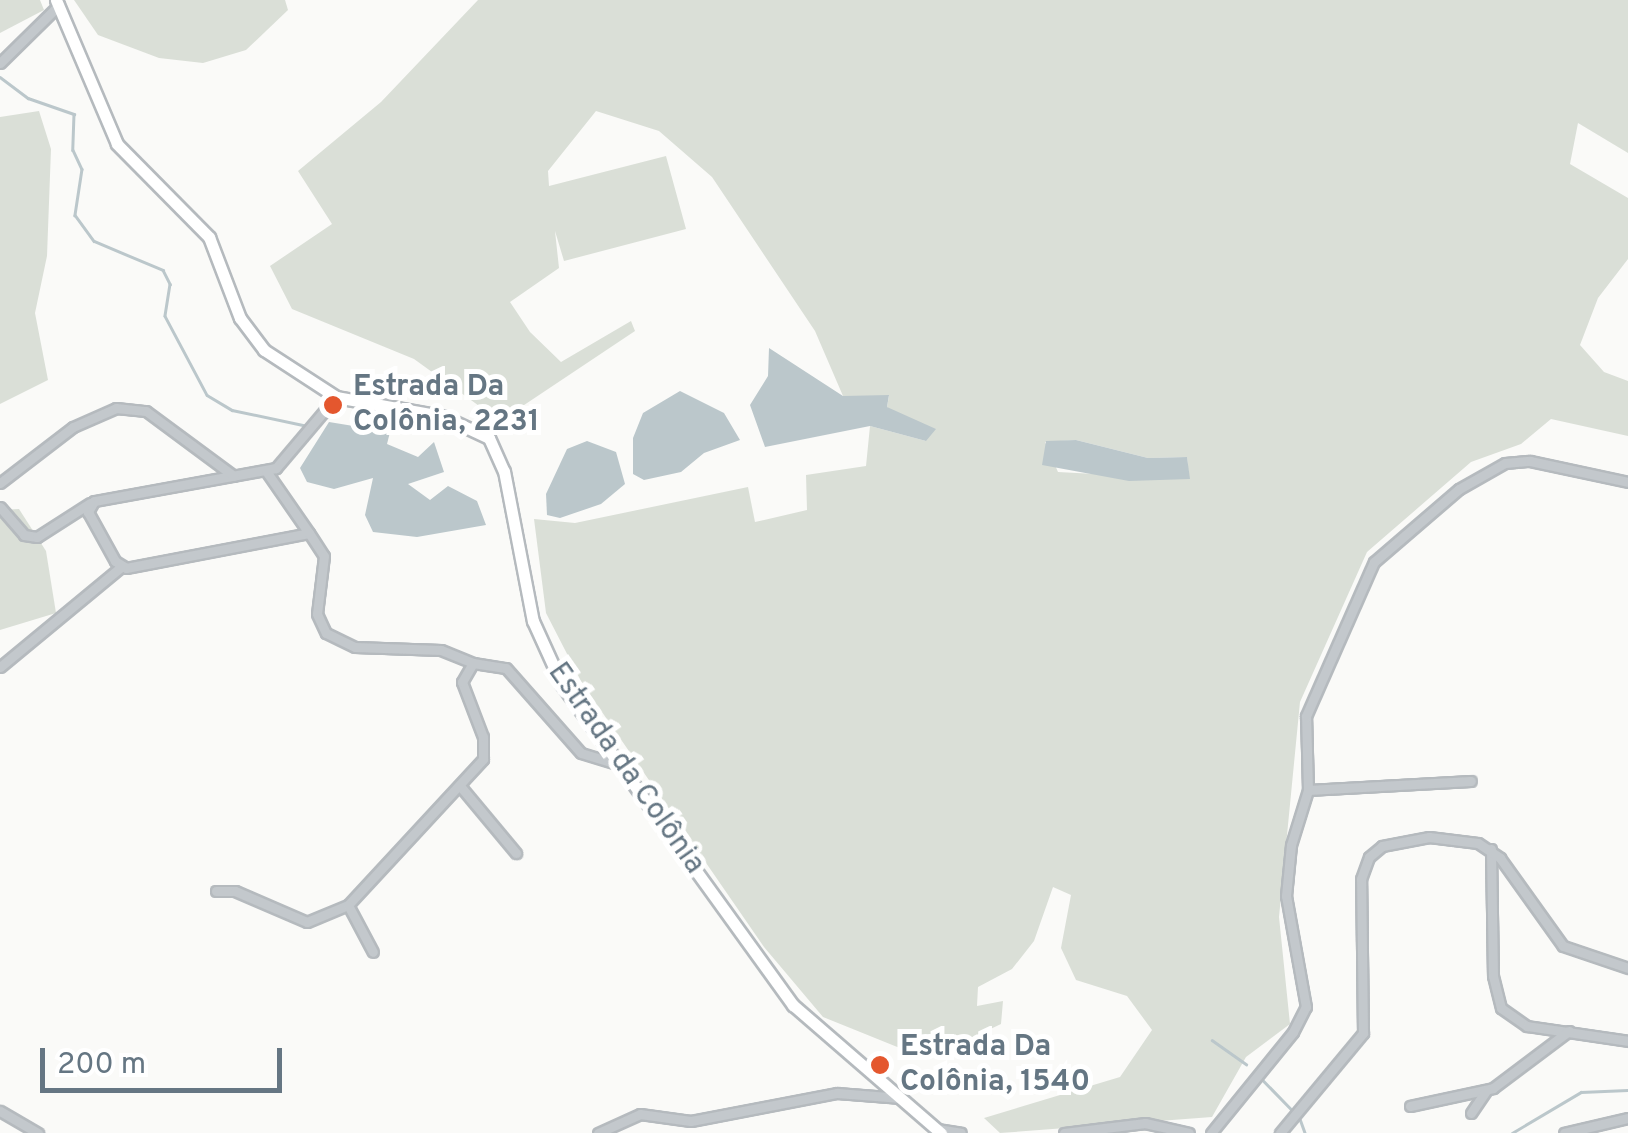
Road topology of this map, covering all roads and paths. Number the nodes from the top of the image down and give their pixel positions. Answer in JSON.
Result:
{"nodes":[{"id":1,"x":57,"y":3,"type":"edge"},
{"id":2,"x":0,"y":63,"type":"edge"},
{"id":3,"x":336,"y":397,"type":"junction"},
{"id":4,"x":266,"y":471,"type":"junction"},
{"id":5,"x":234,"y":476,"type":"junction"},
{"id":6,"x":1628,"y":482,"type":"edge"},
{"id":7,"x":0,"y":483,"type":"edge"},
{"id":8,"x":90,"y":504,"type":"junction"},
{"id":9,"x":0,"y":508,"type":"edge"},
{"id":10,"x":309,"y":533,"type":"junction"},
{"id":11,"x":120,"y":567,"type":"junction"},
{"id":12,"x":473,"y":663,"type":"junction"},
{"id":13,"x":0,"y":667,"type":"edge"},
{"id":14,"x":620,"y":766,"type":"junction"},
{"id":15,"x":1471,"y":781,"type":"dead end"},
{"id":16,"x":462,"y":787,"type":"junction"},
{"id":17,"x":1308,"y":790,"type":"junction"},
{"id":18,"x":1491,"y":849,"type":"junction"},
{"id":19,"x":516,"y":852,"type":"dead end"},
{"id":20,"x":216,"y":892,"type":"dead end"},
{"id":21,"x":348,"y":905,"type":"junction"},
{"id":22,"x":372,"y":952,"type":"dead end"},
{"id":23,"x":1628,"y":968,"type":"edge"},
{"id":24,"x":1569,"y":1031,"type":"junction"},
{"id":25,"x":1628,"y":1040,"type":"edge"},
{"id":26,"x":1487,"y":1090,"type":"junction"},
{"id":27,"x":904,"y":1098,"type":"junction"},
{"id":28,"x":1410,"y":1106,"type":"dead end"},
{"id":29,"x":0,"y":1110,"type":"edge"},
{"id":30,"x":1471,"y":1114,"type":"dead end"},
{"id":31,"x":1628,"y":1118,"type":"edge"},
{"id":32,"x":939,"y":1131,"type":"edge"},
{"id":33,"x":38,"y":1133,"type":"edge"},
{"id":34,"x":598,"y":1133,"type":"edge"},
{"id":35,"x":961,"y":1133,"type":"edge"},
{"id":36,"x":1064,"y":1133,"type":"edge"},
{"id":37,"x":1189,"y":1133,"type":"edge"},
{"id":38,"x":1212,"y":1133,"type":"edge"},
{"id":39,"x":1280,"y":1133,"type":"edge"},
{"id":40,"x":1564,"y":1133,"type":"edge"}],
"edges":[{"from":1,"to":2,"type":"street"},
{"from":1,"to":3,"type":"main road","name":"Estrada da Colônia"},
{"from":3,"to":4,"type":"street"},
{"from":3,"to":14,"type":"main road","name":"Estrada da Colônia"},
{"from":4,"to":5,"type":"street"},
{"from":4,"to":10,"type":"street"},
{"from":5,"to":7,"type":"street"},
{"from":5,"to":8,"type":"street"},
{"from":6,"to":17,"type":"street"},
{"from":8,"to":9,"type":"street"},
{"from":8,"to":11,"type":"street"},
{"from":10,"to":11,"type":"street"},
{"from":10,"to":12,"type":"street"},
{"from":11,"to":13,"type":"street"},
{"from":12,"to":14,"type":"street"},
{"from":12,"to":16,"type":"street"},
{"from":14,"to":27,"type":"main road","name":"Estrada da Colônia"},
{"from":15,"to":17,"type":"street"},
{"from":16,"to":19,"type":"street"},
{"from":16,"to":21,"type":"street"},
{"from":17,"to":38,"type":"street"},
{"from":18,"to":23,"type":"street"},
{"from":18,"to":24,"type":"street"},
{"from":18,"to":39,"type":"street"},
{"from":20,"to":21,"type":"street"},
{"from":21,"to":22,"type":"street"},
{"from":24,"to":25,"type":"street"},
{"from":24,"to":26,"type":"street"},
{"from":26,"to":28,"type":"street"},
{"from":26,"to":30,"type":"street"},
{"from":27,"to":32,"type":"main road","name":"Estrada da Colônia"},
{"from":27,"to":34,"type":"street"},
{"from":29,"to":33,"type":"street"},
{"from":31,"to":40,"type":"street"},
{"from":32,"to":35,"type":"street"},
{"from":36,"to":37,"type":"street"}]}
